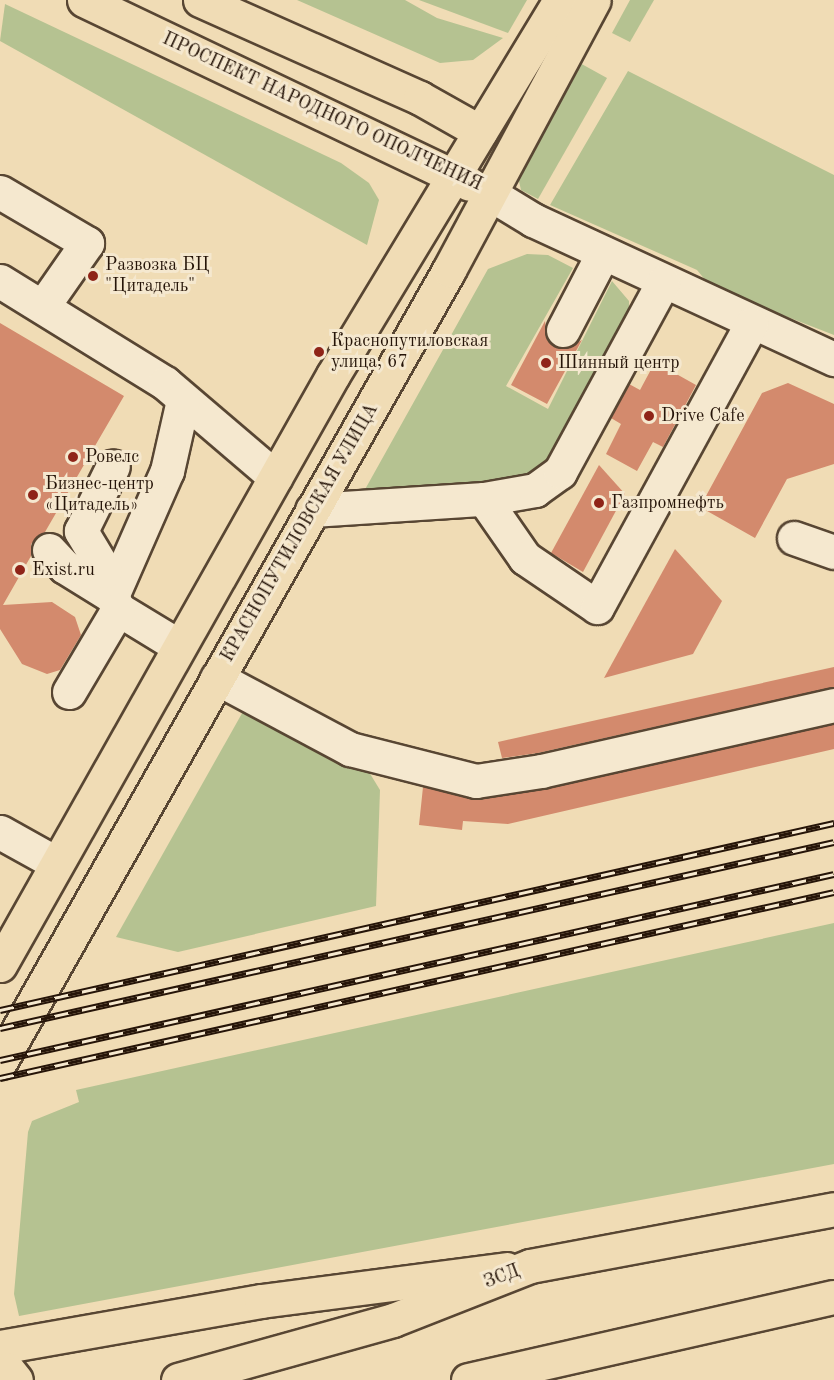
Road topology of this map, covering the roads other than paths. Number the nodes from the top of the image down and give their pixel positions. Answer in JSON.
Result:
{"nodes":[{"id":1,"x":84,"y":0,"type":"edge"},
{"id":2,"x":200,"y":0,"type":"edge"},
{"id":3,"x":560,"y":0,"type":"edge"},
{"id":4,"x":594,"y":0,"type":"edge"},
{"id":5,"x":480,"y":132,"type":"junction"},
{"id":6,"x":450,"y":176,"type":"junction"},
{"id":7,"x":0,"y":192,"type":"edge"},
{"id":8,"x":487,"y":192,"type":"junction"},
{"id":9,"x":603,"y":253,"type":"junction"},
{"id":10,"x":0,"y":281,"type":"edge"},
{"id":11,"x":663,"y":282,"type":"junction"},
{"id":12,"x":43,"y":306,"type":"junction"},
{"id":13,"x":751,"y":324,"type":"junction"},
{"id":14,"x":563,"y":330,"type":"dead end"},
{"id":15,"x":834,"y":358,"type":"edge"},
{"id":16,"x":183,"y":400,"type":"junction"},
{"id":17,"x":113,"y":466,"type":"dead end"},
{"id":18,"x":275,"y":477,"type":"junction"},
{"id":19,"x":484,"y":499,"type":"junction"},
{"id":20,"x":312,"y":510,"type":"junction"},
{"id":21,"x":794,"y":538,"type":"dead end"},
{"id":22,"x":49,"y":550,"type":"dead end"},
{"id":23,"x":834,"y":552,"type":"edge"},
{"id":24,"x":115,"y":602,"type":"junction"},
{"id":25,"x":177,"y":645,"type":"junction"},
{"id":26,"x":217,"y":678,"type":"junction"},
{"id":27,"x":69,"y":692,"type":"dead end"},
{"id":28,"x":834,"y":705,"type":"edge"},
{"id":29,"x":0,"y":832,"type":"edge"},
{"id":30,"x":54,"y":862,"type":"junction"},
{"id":31,"x":0,"y":964,"type":"edge"},
{"id":32,"x":0,"y":1062,"type":"edge"},
{"id":33,"x":834,"y":1209,"type":"edge"},
{"id":34,"x":530,"y":1266,"type":"junction"},
{"id":35,"x":834,"y":1297,"type":"edge"},
{"id":36,"x":7,"y":1365,"type":"edge"},
{"id":37,"x":178,"y":1380,"type":"edge"},
{"id":38,"x":468,"y":1380,"type":"edge"}],
"edges":[{"from":1,"to":6,"type":"main road","name":"ПРОСПЕКТ НАРОДНОГО ОПОЛЧЕНИЯ"},
{"from":2,"to":5,"type":"main road"},
{"from":3,"to":5,"type":"main road"},
{"from":4,"to":8,"type":"main road","name":"КРАСНОПУТИЛОВСКАЯ УЛИЦА"},
{"from":5,"to":6,"type":"main road"},
{"from":5,"to":8,"type":"main road","name":"ПРОСПЕКТ НАРОДНОГО ОПОЛЧЕНИЯ"},
{"from":6,"to":8,"type":"main road","name":"ПРОСПЕКТ НАРОДНОГО ОПОЛЧЕНИЯ"},
{"from":6,"to":18,"type":"main road"},
{"from":7,"to":12,"type":"street"},
{"from":8,"to":9,"type":"street"},
{"from":8,"to":20,"type":"main road","name":"КРАСНОПУТИЛОВСКАЯ УЛИЦА"},
{"from":9,"to":11,"type":"street"},
{"from":9,"to":14,"type":"street"},
{"from":10,"to":12,"type":"street"},
{"from":11,"to":13,"type":"street"},
{"from":11,"to":19,"type":"street"},
{"from":12,"to":16,"type":"street"},
{"from":13,"to":15,"type":"street"},
{"from":13,"to":19,"type":"street"},
{"from":16,"to":18,"type":"street"},
{"from":16,"to":24,"type":"street"},
{"from":17,"to":24,"type":"street"},
{"from":18,"to":25,"type":"main road"},
{"from":19,"to":20,"type":"street"},
{"from":20,"to":26,"type":"main road","name":"КРАСНОПУТИЛОВСКАЯ УЛИЦА"},
{"from":21,"to":23,"type":"street"},
{"from":22,"to":24,"type":"street"},
{"from":24,"to":25,"type":"street"},
{"from":24,"to":27,"type":"street"},
{"from":25,"to":30,"type":"main road"},
{"from":26,"to":28,"type":"street"},
{"from":26,"to":32,"type":"main road","name":"КРАСНОПУТИЛОВСКАЯ УЛИЦА"},
{"from":29,"to":30,"type":"street"},
{"from":30,"to":31,"type":"main road"},
{"from":33,"to":34,"type":"main road","name":"ЗСД"},
{"from":34,"to":36,"type":"main road"},
{"from":34,"to":37,"type":"main road","name":"ЗСД"},
{"from":35,"to":38,"type":"main road"}]}
